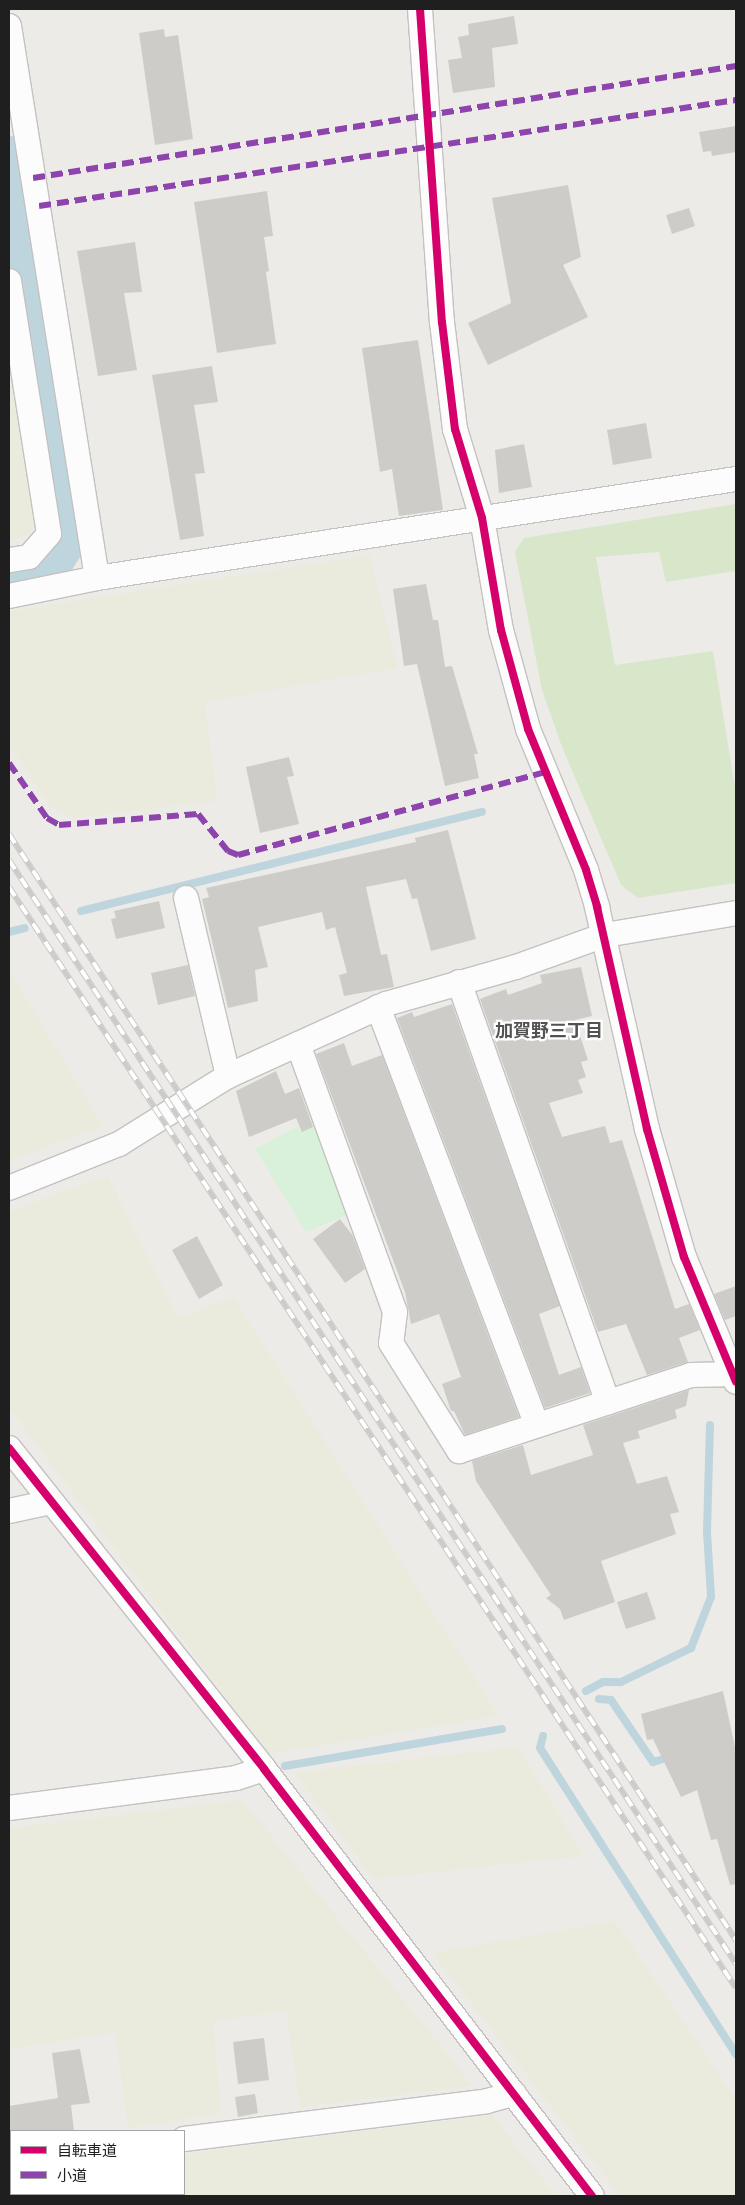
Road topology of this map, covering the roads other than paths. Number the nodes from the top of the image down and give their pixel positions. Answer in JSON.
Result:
{"nodes":[{"id":1,"x":420,"y":9,"type":"edge"},
{"id":2,"x":9,"y":26,"type":"edge"},
{"id":3,"x":9,"y":281,"type":"edge"},
{"id":4,"x":736,"y":479,"type":"edge"},
{"id":5,"x":482,"y":518,"type":"junction"},
{"id":6,"x":9,"y":560,"type":"edge"},
{"id":7,"x":97,"y":578,"type":"junction"},
{"id":8,"x":9,"y":596,"type":"edge"},
{"id":9,"x":186,"y":898,"type":"dead end"},
{"id":10,"x":736,"y":913,"type":"edge"},
{"id":11,"x":604,"y":935,"type":"junction"},
{"id":12,"x":459,"y":982,"type":"junction"},
{"id":13,"x":378,"y":1007,"type":"junction"},
{"id":14,"x":298,"y":1044,"type":"junction"},
{"id":15,"x":228,"y":1076,"type":"junction"},
{"id":16,"x":9,"y":1188,"type":"edge"},
{"id":17,"x":735,"y":1377,"type":"edge"},
{"id":18,"x":608,"y":1402,"type":"junction"},
{"id":19,"x":537,"y":1426,"type":"junction"},
{"id":20,"x":9,"y":1448,"type":"edge"},
{"id":21,"x":51,"y":1502,"type":"junction"},
{"id":22,"x":9,"y":1511,"type":"edge"},
{"id":23,"x":264,"y":1769,"type":"junction"},
{"id":24,"x":9,"y":1808,"type":"edge"},
{"id":25,"x":514,"y":2094,"type":"junction"},
{"id":26,"x":185,"y":2139,"type":"edge"},
{"id":27,"x":592,"y":2196,"type":"edge"}],
"edges":[{"from":1,"to":5,"type":"street"},
{"from":2,"to":7,"type":"street"},
{"from":3,"to":6,"type":"street"},
{"from":4,"to":5,"type":"street"},
{"from":5,"to":7,"type":"street"},
{"from":5,"to":11,"type":"street"},
{"from":7,"to":8,"type":"street"},
{"from":9,"to":15,"type":"street"},
{"from":10,"to":11,"type":"street"},
{"from":11,"to":12,"type":"street"},
{"from":11,"to":17,"type":"street"},
{"from":12,"to":13,"type":"street"},
{"from":12,"to":18,"type":"street"},
{"from":13,"to":14,"type":"street"},
{"from":13,"to":19,"type":"street"},
{"from":14,"to":15,"type":"street"},
{"from":14,"to":19,"type":"street"},
{"from":15,"to":16,"type":"street"},
{"from":17,"to":18,"type":"street"},
{"from":18,"to":19,"type":"street"},
{"from":20,"to":21,"type":"street"},
{"from":21,"to":22,"type":"street"},
{"from":21,"to":23,"type":"street"},
{"from":23,"to":24,"type":"street"},
{"from":23,"to":25,"type":"street"},
{"from":25,"to":26,"type":"street"},
{"from":25,"to":27,"type":"street"}]}
